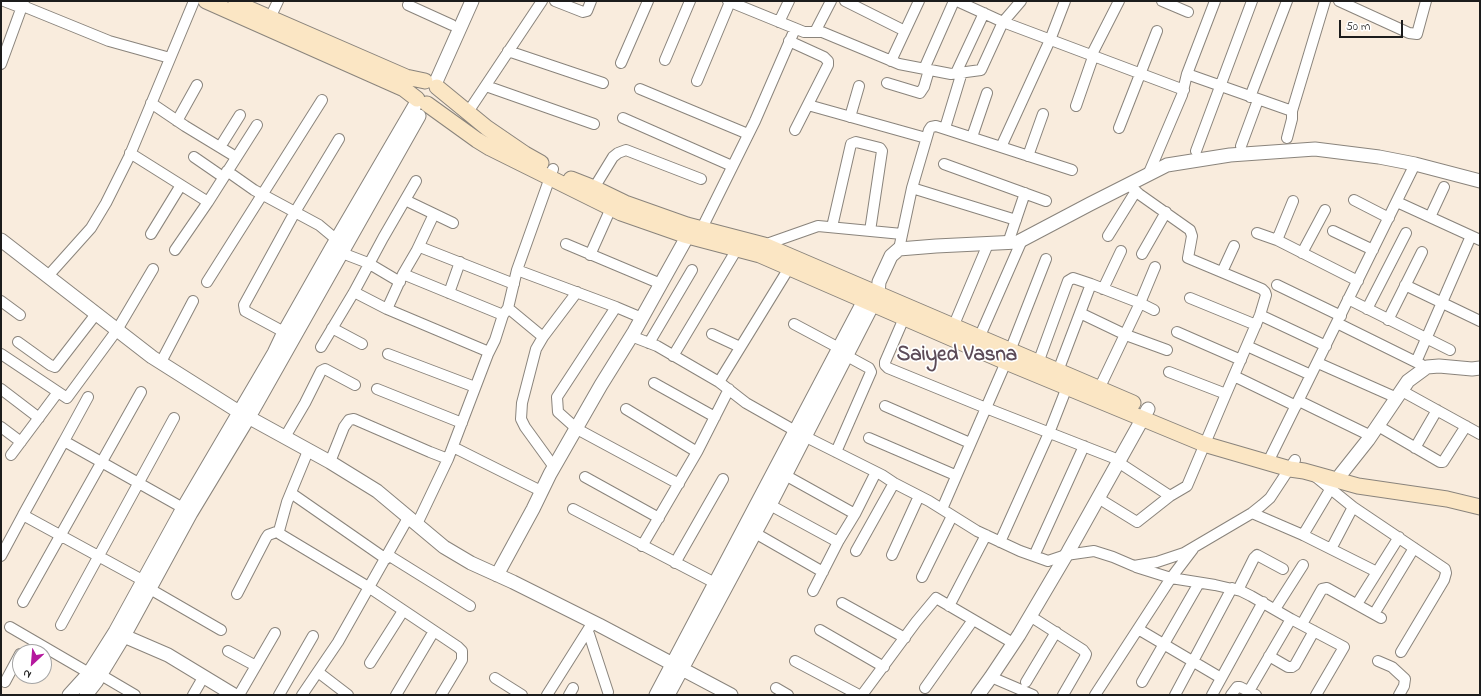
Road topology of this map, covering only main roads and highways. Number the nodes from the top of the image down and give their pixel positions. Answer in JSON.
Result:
{"nodes":[{"id":1,"x":206,"y":1,"type":"edge"},
{"id":2,"x":232,"y":1,"type":"edge"},
{"id":3,"x":432,"y":83,"type":"junction"},
{"id":4,"x":422,"y":102,"type":"junction"},
{"id":5,"x":551,"y":174,"type":"junction"},
{"id":6,"x":694,"y":230,"type":"junction"},
{"id":7,"x":873,"y":294,"type":"junction"},
{"id":8,"x":1008,"y":357,"type":"junction"},
{"id":9,"x":1145,"y":414,"type":"junction"},
{"id":10,"x":1293,"y":464,"type":"junction"},
{"id":11,"x":1336,"y":481,"type":"junction"},
{"id":12,"x":1480,"y":498,"type":"edge"},
{"id":13,"x":1480,"y":507,"type":"edge"}],
"edges":[{"from":1,"to":4,"type":"main road"},
{"from":2,"to":3,"type":"main road"},
{"from":3,"to":4,"type":"main road"},
{"from":3,"to":4,"type":"main road"},
{"from":3,"to":5,"type":"main road"},
{"from":4,"to":5,"type":"main road"},
{"from":5,"to":6,"type":"main road"},
{"from":5,"to":6,"type":"main road"},
{"from":6,"to":7,"type":"main road"},
{"from":6,"to":7,"type":"main road"},
{"from":7,"to":8,"type":"main road"},
{"from":7,"to":8,"type":"main road"},
{"from":8,"to":9,"type":"main road"},
{"from":8,"to":9,"type":"main road"},
{"from":9,"to":10,"type":"main road"},
{"from":10,"to":11,"type":"main road"},
{"from":10,"to":11,"type":"main road"},
{"from":11,"to":12,"type":"main road"},
{"from":11,"to":13,"type":"main road"}]}
